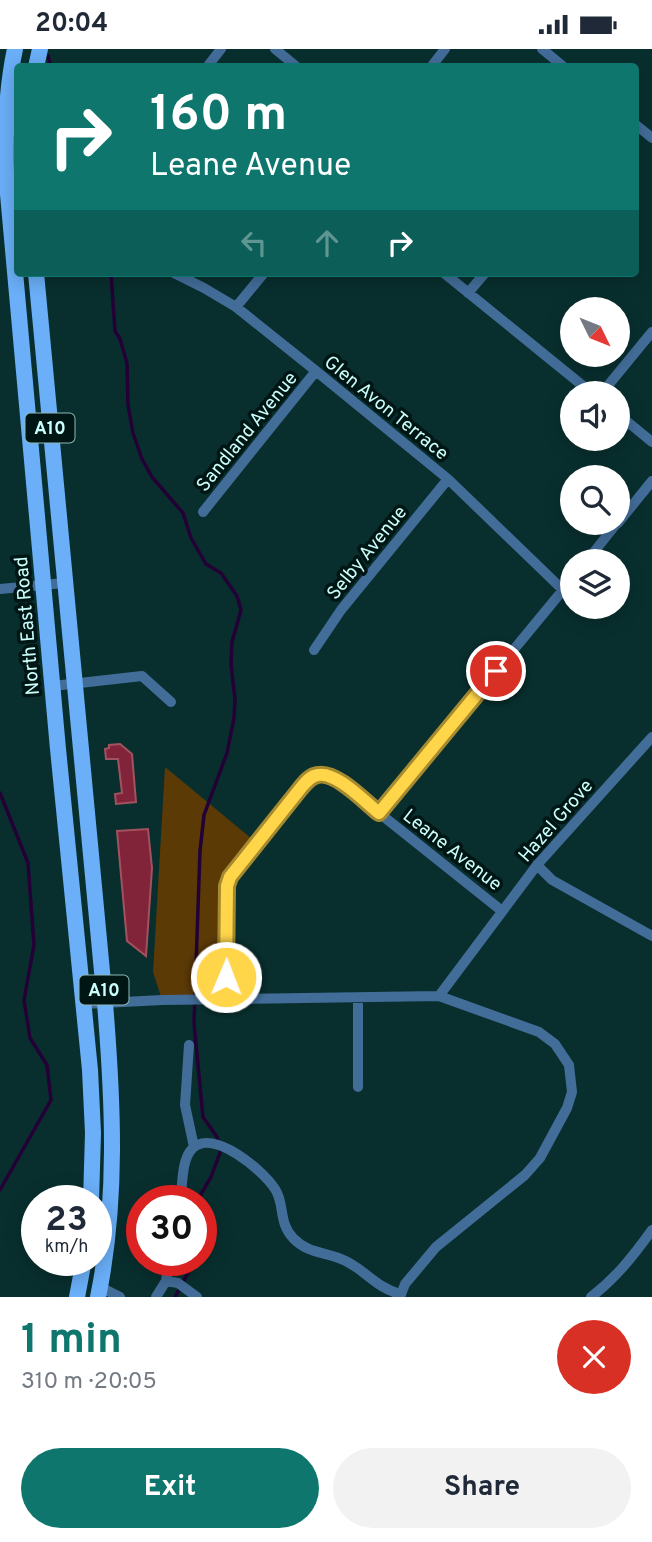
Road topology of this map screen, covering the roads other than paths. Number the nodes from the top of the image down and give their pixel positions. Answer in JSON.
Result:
{"nodes":[{"id":1,"x":15,"y":49,"type":"edge"},
{"id":2,"x":221,"y":49,"type":"edge"},
{"id":3,"x":275,"y":49,"type":"edge"},
{"id":4,"x":445,"y":49,"type":"edge"},
{"id":5,"x":542,"y":49,"type":"edge"},
{"id":6,"x":210,"y":63,"type":"edge"},
{"id":7,"x":292,"y":63,"type":"edge"},
{"id":8,"x":434,"y":63,"type":"edge"},
{"id":9,"x":559,"y":63,"type":"edge"},
{"id":10,"x":13,"y":223,"type":"edge"},
{"id":11,"x":14,"y":241,"type":"edge"},
{"id":12,"x":36,"y":277,"type":"edge"},
{"id":13,"x":181,"y":277,"type":"edge"},
{"id":14,"x":261,"y":277,"type":"edge"},
{"id":15,"x":449,"y":277,"type":"edge"},
{"id":16,"x":482,"y":277,"type":"edge"},
{"id":17,"x":16,"y":278,"type":"edge"},
{"id":18,"x":468,"y":293,"type":"junction"},
{"id":19,"x":236,"y":307,"type":"junction"},
{"id":20,"x":652,"y":331,"type":"edge"},
{"id":21,"x":316,"y":371,"type":"junction"},
{"id":22,"x":577,"y":381,"type":"edge"},
{"id":23,"x":612,"y":381,"type":"edge"},
{"id":24,"x":630,"y":424,"type":"edge"},
{"id":25,"x":652,"y":442,"type":"edge"},
{"id":26,"x":448,"y":479,"type":"junction"},
{"id":27,"x":652,"y":481,"type":"edge"},
{"id":28,"x":630,"y":508,"type":"edge"},
{"id":29,"x":203,"y":512,"type":"dead end"},
{"id":30,"x":608,"y":535,"type":"edge"},
{"id":31,"x":597,"y":549,"type":"edge"},
{"id":32,"x":64,"y":583,"type":"junction"},
{"id":33,"x":44,"y":587,"type":"junction"},
{"id":34,"x":560,"y":587,"type":"edge"},
{"id":35,"x":0,"y":589,"type":"edge"},
{"id":36,"x":560,"y":594,"type":"edge"},
{"id":37,"x":314,"y":650,"type":"dead end"},
{"id":38,"x":74,"y":683,"type":"junction"},
{"id":39,"x":53,"y":686,"type":"junction"},
{"id":40,"x":171,"y":702,"type":"dead end"},
{"id":41,"x":652,"y":737,"type":"edge"},
{"id":42,"x":379,"y":813,"type":"junction"},
{"id":43,"x":537,"y":865,"type":"junction"},
{"id":44,"x":502,"y":911,"type":"junction"},
{"id":45,"x":652,"y":936,"type":"edge"},
{"id":46,"x":439,"y":996,"type":"junction"},
{"id":47,"x":358,"y":997,"type":"junction"},
{"id":48,"x":225,"y":1000,"type":"junction"},
{"id":49,"x":105,"y":1003,"type":"junction"},
{"id":50,"x":84,"y":1004,"type":"junction"},
{"id":51,"x":190,"y":1045,"type":"dead end"},
{"id":52,"x":358,"y":1087,"type":"dead end"},
{"id":53,"x":194,"y":1147,"type":"junction"},
{"id":54,"x":91,"y":1185,"type":"edge"},
{"id":55,"x":182,"y":1185,"type":"edge"},
{"id":56,"x":652,"y":1230,"type":"edge"},
{"id":57,"x":81,"y":1276,"type":"edge"},
{"id":58,"x":167,"y":1276,"type":"edge"},
{"id":59,"x":166,"y":1281,"type":"junction"},
{"id":60,"x":99,"y":1292,"type":"edge"},
{"id":61,"x":400,"y":1295,"type":"edge"},
{"id":62,"x":78,"y":1297,"type":"edge"},
{"id":63,"x":120,"y":1297,"type":"edge"},
{"id":64,"x":156,"y":1297,"type":"edge"},
{"id":65,"x":197,"y":1297,"type":"edge"},
{"id":66,"x":591,"y":1297,"type":"edge"}],
"edges":[{"from":1,"to":10,"type":"main road","name":"North East Road","number":"A10"},
{"from":2,"to":6,"type":"street"},
{"from":3,"to":7,"type":"street"},
{"from":4,"to":8,"type":"street"},
{"from":5,"to":9,"type":"street"},
{"from":10,"to":11,"type":"main road","name":"North East Road","number":"A10"},
{"from":12,"to":32,"type":"main road","number":"A10"},
{"from":13,"to":19,"type":"street","name":"Glen Avon Terrace"},
{"from":14,"to":19,"type":"street"},
{"from":15,"to":18,"type":"street"},
{"from":16,"to":18,"type":"street"},
{"from":17,"to":33,"type":"main road","name":"North East Road","number":"A10"},
{"from":18,"to":22,"type":"street"},
{"from":19,"to":21,"type":"street","name":"Glen Avon Terrace"},
{"from":20,"to":23,"type":"street"},
{"from":21,"to":26,"type":"street","name":"Glen Avon Terrace"},
{"from":21,"to":29,"type":"street","name":"Sandland Avenue"},
{"from":24,"to":25,"type":"street"},
{"from":26,"to":34,"type":"street","name":"Glen Avon Terrace"},
{"from":26,"to":37,"type":"street","name":"Selby Avenue"},
{"from":27,"to":28,"type":"street"},
{"from":30,"to":31,"type":"street"},
{"from":32,"to":33,"type":"street"},
{"from":32,"to":38,"type":"main road","number":"A10"},
{"from":33,"to":35,"type":"street"},
{"from":33,"to":39,"type":"main road","name":"North East Road","number":"A10"},
{"from":36,"to":42,"type":"street"},
{"from":38,"to":39,"type":"street"},
{"from":38,"to":40,"type":"street"},
{"from":38,"to":49,"type":"main road","number":"A10"},
{"from":39,"to":50,"type":"main road","name":"North East Road","number":"A10"},
{"from":41,"to":43,"type":"street","name":"Hazel Grove"},
{"from":42,"to":44,"type":"street","name":"Leane Avenue"},
{"from":42,"to":48,"type":"street","name":"Leane Avenue"},
{"from":43,"to":44,"type":"street","name":"Hazel Grove"},
{"from":43,"to":45,"type":"street"},
{"from":44,"to":46,"type":"street","name":"Hazel Grove"},
{"from":46,"to":47,"type":"street"},
{"from":46,"to":61,"type":"street"},
{"from":47,"to":48,"type":"street"},
{"from":47,"to":52,"type":"street"},
{"from":48,"to":49,"type":"street"},
{"from":49,"to":50,"type":"street"},
{"from":49,"to":60,"type":"main road","number":"A10"},
{"from":50,"to":54,"type":"main road","name":"North East Road","number":"A10"},
{"from":51,"to":53,"type":"street"},
{"from":53,"to":55,"type":"street"},
{"from":53,"to":61,"type":"street"},
{"from":56,"to":66,"type":"street"},
{"from":57,"to":62,"type":"main road"},
{"from":58,"to":59,"type":"street"},
{"from":59,"to":64,"type":"street"},
{"from":59,"to":65,"type":"street"},
{"from":60,"to":63,"type":"street"}]}
